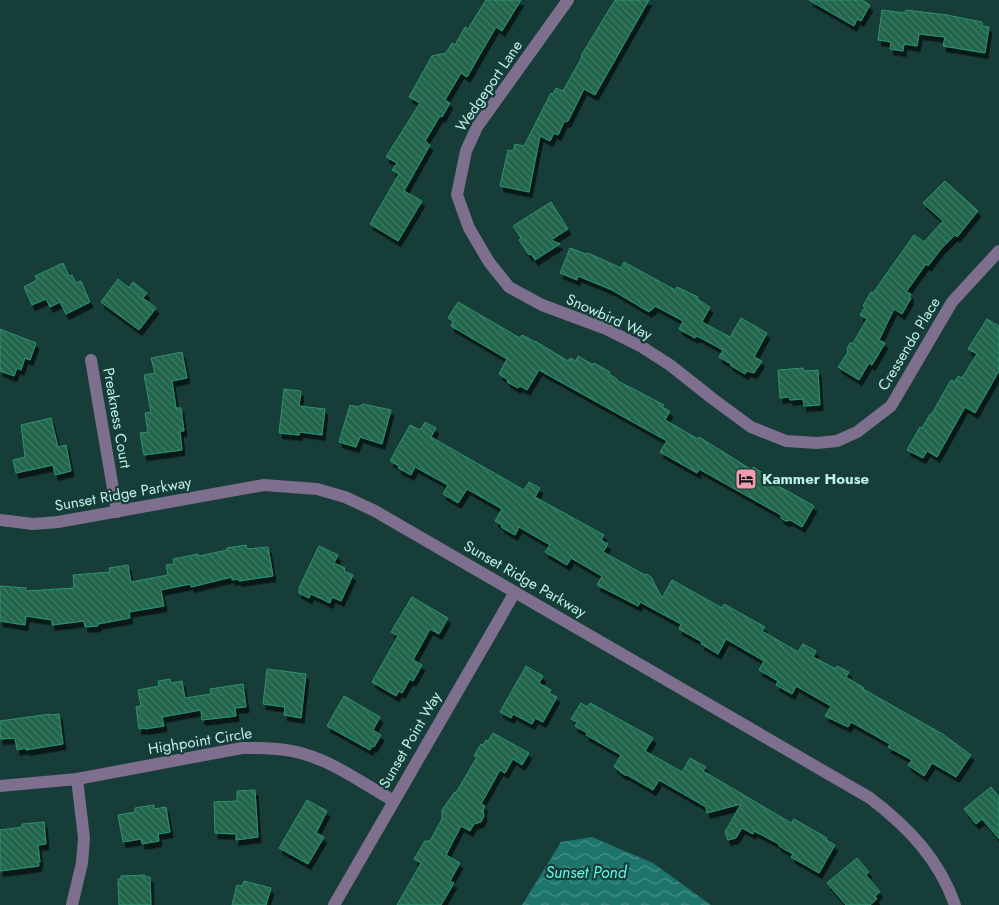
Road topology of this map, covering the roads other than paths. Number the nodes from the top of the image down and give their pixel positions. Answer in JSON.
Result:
{"nodes":[{"id":1,"x":568,"y":0,"type":"edge"},
{"id":2,"x":469,"y":228,"type":"joint"},
{"id":3,"x":999,"y":251,"type":"edge"},
{"id":4,"x":91,"y":360,"type":"dead end"},
{"id":5,"x":837,"y":441,"type":"joint"},
{"id":6,"x":118,"y":512,"type":"junction"},
{"id":7,"x":0,"y":520,"type":"edge"},
{"id":8,"x":515,"y":592,"type":"junction"},
{"id":9,"x":77,"y":779,"type":"junction"},
{"id":10,"x":0,"y":786,"type":"edge"},
{"id":11,"x":394,"y":801,"type":"junction"},
{"id":12,"x":72,"y":905,"type":"edge"},
{"id":13,"x":334,"y":905,"type":"edge"},
{"id":14,"x":955,"y":905,"type":"edge"}],
"edges":[{"from":1,"to":2,"type":"street","name":"Wedgeport Lane"},
{"from":2,"to":5,"type":"street","name":"Snowbird Way"},
{"from":3,"to":5,"type":"street","name":"Cressendo Place"},
{"from":4,"to":6,"type":"street","name":"Preakness Court"},
{"from":6,"to":7,"type":"street","name":"Sunset Ridge Parkway"},
{"from":6,"to":8,"type":"street","name":"Sunset Ridge Parkway"},
{"from":8,"to":11,"type":"street","name":"Sunset Point Way"},
{"from":8,"to":14,"type":"street","name":"Sunset Ridge Parkway"},
{"from":9,"to":10,"type":"street","name":"Highpoint Circle"},
{"from":9,"to":11,"type":"street","name":"Highpoint Circle"},
{"from":9,"to":12,"type":"street"},
{"from":11,"to":13,"type":"street","name":"Sunset Point Way"}]}
